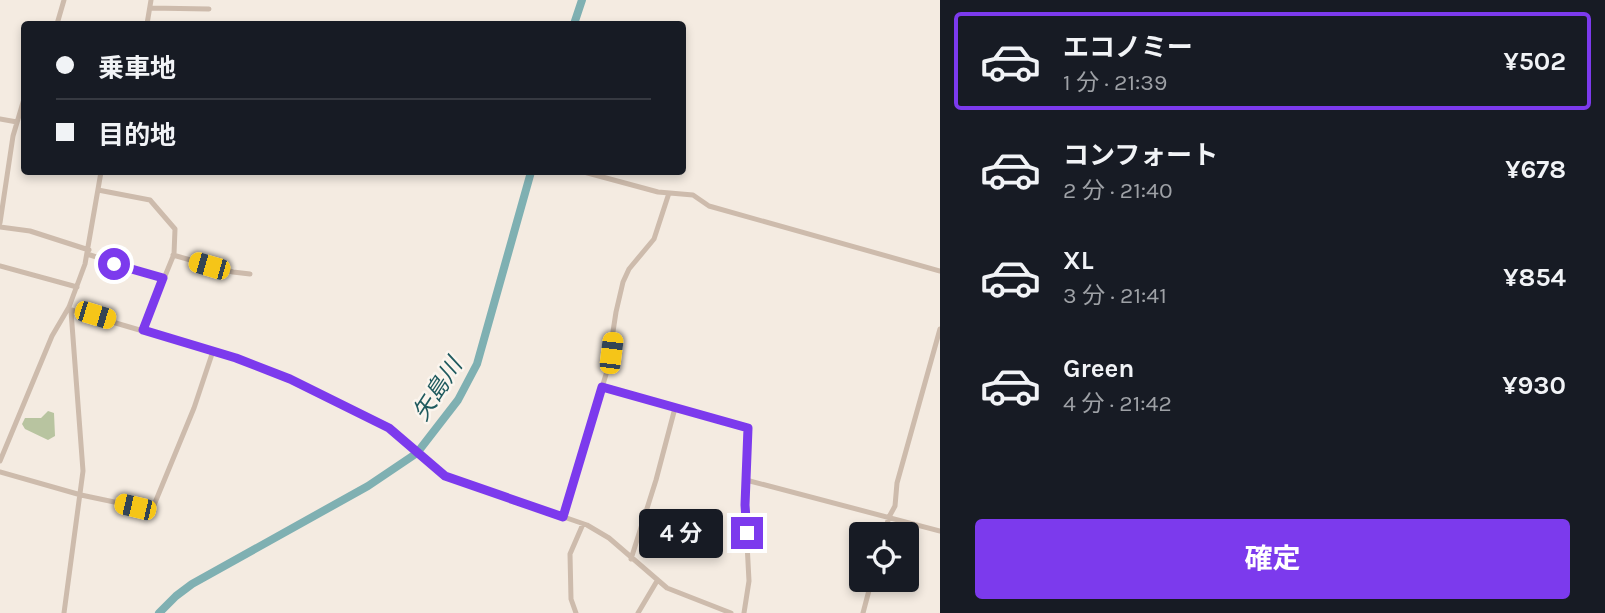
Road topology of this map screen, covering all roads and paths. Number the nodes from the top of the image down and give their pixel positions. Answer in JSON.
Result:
{"nodes":[{"id":1,"x":64,"y":0,"type":"edge"},
{"id":2,"x":152,"y":0,"type":"edge"},
{"id":3,"x":150,"y":8,"type":"junction"},
{"id":4,"x":209,"y":9,"type":"dead end"},
{"id":5,"x":58,"y":21,"type":"edge"},
{"id":6,"x":148,"y":21,"type":"edge"},
{"id":7,"x":21,"y":109,"type":"edge"},
{"id":8,"x":0,"y":119,"type":"edge"},
{"id":9,"x":17,"y":122,"type":"junction"},
{"id":10,"x":100,"y":175,"type":"edge"},
{"id":11,"x":596,"y":175,"type":"edge"},
{"id":12,"x":98,"y":190,"type":"junction"},
{"id":13,"x":669,"y":194,"type":"junction"},
{"id":14,"x":0,"y":225,"type":"edge"},
{"id":15,"x":88,"y":252,"type":"junction"},
{"id":16,"x":173,"y":255,"type":"junction"},
{"id":17,"x":0,"y":265,"type":"edge"},
{"id":18,"x":940,"y":271,"type":"edge"},
{"id":19,"x":250,"y":274,"type":"dead end"},
{"id":20,"x":163,"y":278,"type":"junction"},
{"id":21,"x":77,"y":287,"type":"junction"},
{"id":22,"x":70,"y":310,"type":"junction"},
{"id":23,"x":143,"y":330,"type":"junction"},
{"id":24,"x":940,"y":330,"type":"edge"},
{"id":25,"x":213,"y":351,"type":"junction"},
{"id":26,"x":602,"y":387,"type":"junction"},
{"id":27,"x":675,"y":408,"type":"junction"},
{"id":28,"x":0,"y":461,"type":"edge"},
{"id":29,"x":0,"y":472,"type":"edge"},
{"id":30,"x":746,"y":480,"type":"junction"},
{"id":31,"x":81,"y":495,"type":"junction"},
{"id":32,"x":563,"y":517,"type":"junction"},
{"id":33,"x":889,"y":517,"type":"junction"},
{"id":34,"x":888,"y":522,"type":"edge"},
{"id":35,"x":583,"y":524,"type":"junction"},
{"id":36,"x":940,"y":531,"type":"edge"},
{"id":37,"x":631,"y":559,"type":"junction"},
{"id":38,"x":657,"y":580,"type":"junction"},
{"id":39,"x":869,"y":592,"type":"edge"},
{"id":40,"x":64,"y":613,"type":"edge"},
{"id":41,"x":576,"y":613,"type":"edge"},
{"id":42,"x":638,"y":613,"type":"edge"},
{"id":43,"x":732,"y":613,"type":"edge"},
{"id":44,"x":744,"y":613,"type":"edge"},
{"id":45,"x":863,"y":613,"type":"edge"}],
"edges":[{"from":1,"to":5,"type":"street"},
{"from":2,"to":3,"type":"street"},
{"from":3,"to":4,"type":"street"},
{"from":3,"to":6,"type":"street"},
{"from":7,"to":9,"type":"street"},
{"from":8,"to":9,"type":"street"},
{"from":9,"to":14,"type":"street"},
{"from":10,"to":12,"type":"street"},
{"from":11,"to":13,"type":"street"},
{"from":12,"to":15,"type":"street"},
{"from":12,"to":16,"type":"street"},
{"from":13,"to":18,"type":"street"},
{"from":13,"to":26,"type":"street"},
{"from":14,"to":15,"type":"street"},
{"from":15,"to":20,"type":"street"},
{"from":15,"to":21,"type":"street"},
{"from":16,"to":19,"type":"street"},
{"from":16,"to":20,"type":"street"},
{"from":17,"to":21,"type":"street"},
{"from":20,"to":23,"type":"street"},
{"from":21,"to":22,"type":"street"},
{"from":22,"to":23,"type":"street"},
{"from":22,"to":28,"type":"street"},
{"from":22,"to":31,"type":"street"},
{"from":23,"to":25,"type":"street"},
{"from":24,"to":33,"type":"street"},
{"from":25,"to":31,"type":"street"},
{"from":25,"to":32,"type":"street"},
{"from":26,"to":27,"type":"street"},
{"from":26,"to":32,"type":"street"},
{"from":27,"to":30,"type":"street"},
{"from":27,"to":37,"type":"street"},
{"from":29,"to":31,"type":"street"},
{"from":30,"to":33,"type":"street"},
{"from":30,"to":44,"type":"street"},
{"from":31,"to":40,"type":"street"},
{"from":32,"to":35,"type":"street"},
{"from":33,"to":34,"type":"street"},
{"from":33,"to":36,"type":"street"},
{"from":35,"to":37,"type":"street"},
{"from":35,"to":41,"type":"street"},
{"from":37,"to":38,"type":"street"},
{"from":38,"to":42,"type":"street"},
{"from":38,"to":43,"type":"street"},
{"from":39,"to":45,"type":"street"}]}
